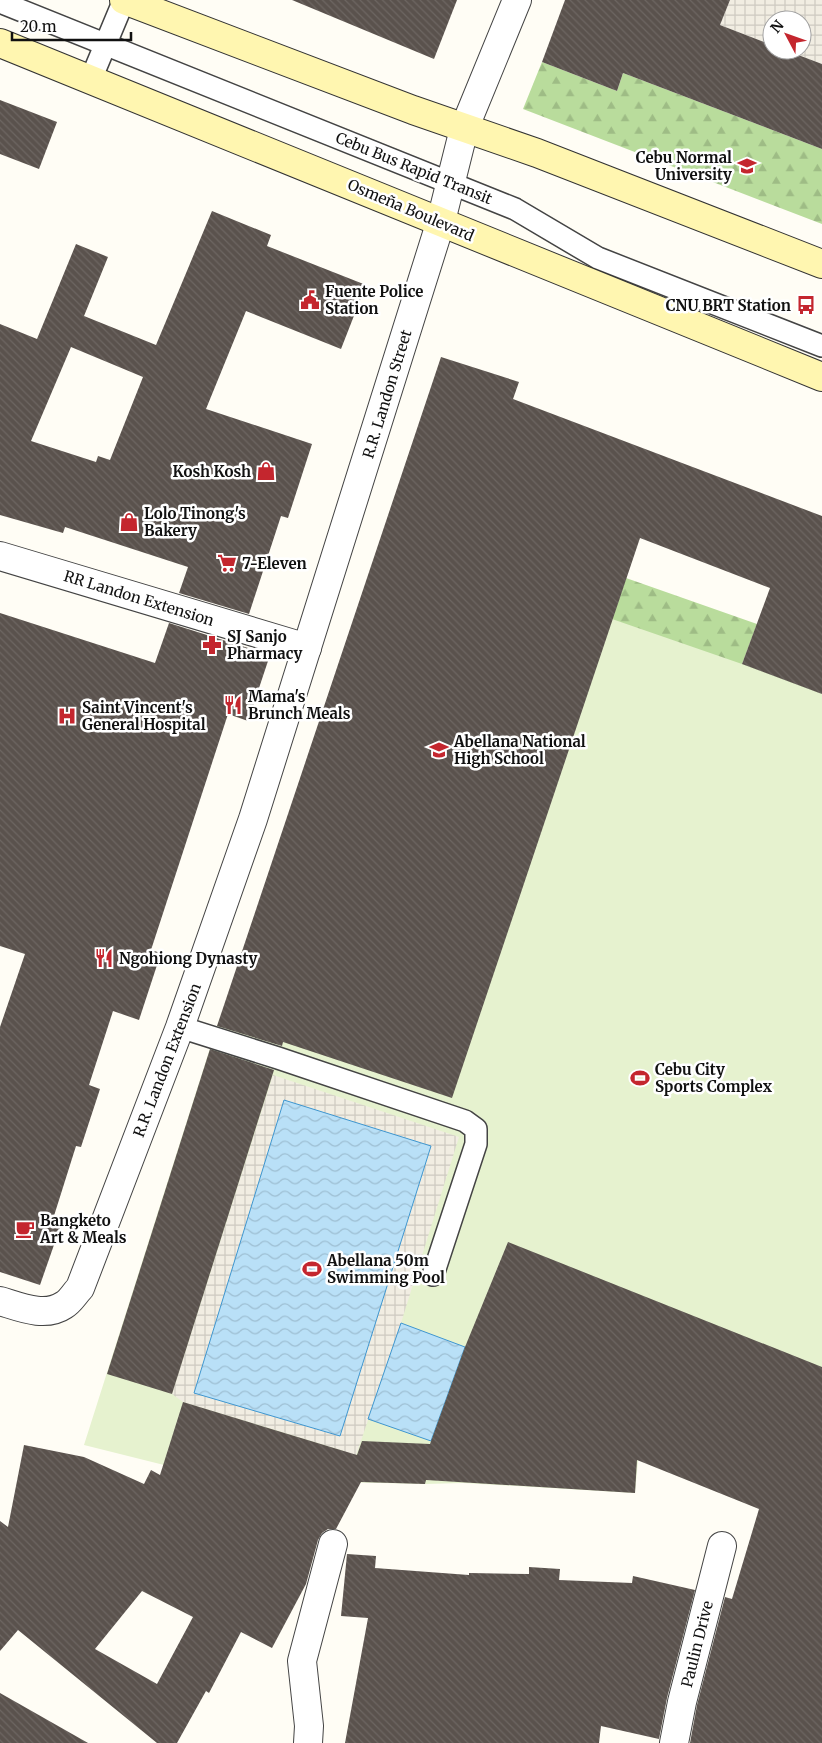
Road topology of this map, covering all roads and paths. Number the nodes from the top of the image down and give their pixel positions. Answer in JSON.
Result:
{"nodes":[{"id":1,"x":124,"y":0,"type":"edge"},
{"id":2,"x":517,"y":0,"type":"edge"},
{"id":3,"x":0,"y":2,"type":"edge"},
{"id":4,"x":0,"y":43,"type":"edge"},
{"id":5,"x":106,"y":45,"type":"junction"},
{"id":6,"x":91,"y":79,"type":"junction"},
{"id":7,"x":464,"y":128,"type":"junction"},
{"id":8,"x":450,"y":182,"type":"junction"},
{"id":9,"x":441,"y":222,"type":"junction"},
{"id":10,"x":822,"y":264,"type":"edge"},
{"id":11,"x":822,"y":346,"type":"edge"},
{"id":12,"x":822,"y":377,"type":"edge"},
{"id":13,"x":0,"y":556,"type":"edge"},
{"id":14,"x":307,"y":648,"type":"junction"},
{"id":15,"x":180,"y":1027,"type":"junction"},
{"id":16,"x":433,"y":1275,"type":"dead end"},
{"id":17,"x":0,"y":1301,"type":"edge"},
{"id":18,"x":333,"y":1544,"type":"dead end"},
{"id":19,"x":722,"y":1546,"type":"dead end"},
{"id":20,"x":308,"y":1743,"type":"edge"},
{"id":21,"x":674,"y":1743,"type":"edge"}],
"edges":[{"from":1,"to":5,"type":"lane"},
{"from":1,"to":7,"type":"main road"},
{"from":2,"to":7,"type":"street","name":"R.R. Landon Street"},
{"from":3,"to":5,"type":"lane","name":"Cebu Bus Rapid Transit"},
{"from":4,"to":6,"type":"main road","name":"Osmeña Boulevard"},
{"from":5,"to":6,"type":"lane"},
{"from":5,"to":8,"type":"lane","name":"Cebu Bus Rapid Transit"},
{"from":6,"to":9,"type":"main road","name":"Osmeña Boulevard"},
{"from":7,"to":8,"type":"street","name":"R.R. Landon Street"},
{"from":7,"to":10,"type":"main road"},
{"from":8,"to":9,"type":"street","name":"R.R. Landon Street"},
{"from":8,"to":11,"type":"lane","name":"Cebu Bus Rapid Transit"},
{"from":9,"to":12,"type":"main road","name":"Osmeña Boulevard"},
{"from":9,"to":14,"type":"street","name":"R.R. Landon Street"},
{"from":13,"to":14,"type":"street","name":"RR Landon Extension"},
{"from":14,"to":15,"type":"street","name":"R.R. Landon Extension"},
{"from":15,"to":16,"type":"lane"},
{"from":15,"to":17,"type":"street","name":"R.R. Landon Extension"},
{"from":18,"to":20,"type":"street"},
{"from":19,"to":21,"type":"street","name":"Paulin Drive"}]}
